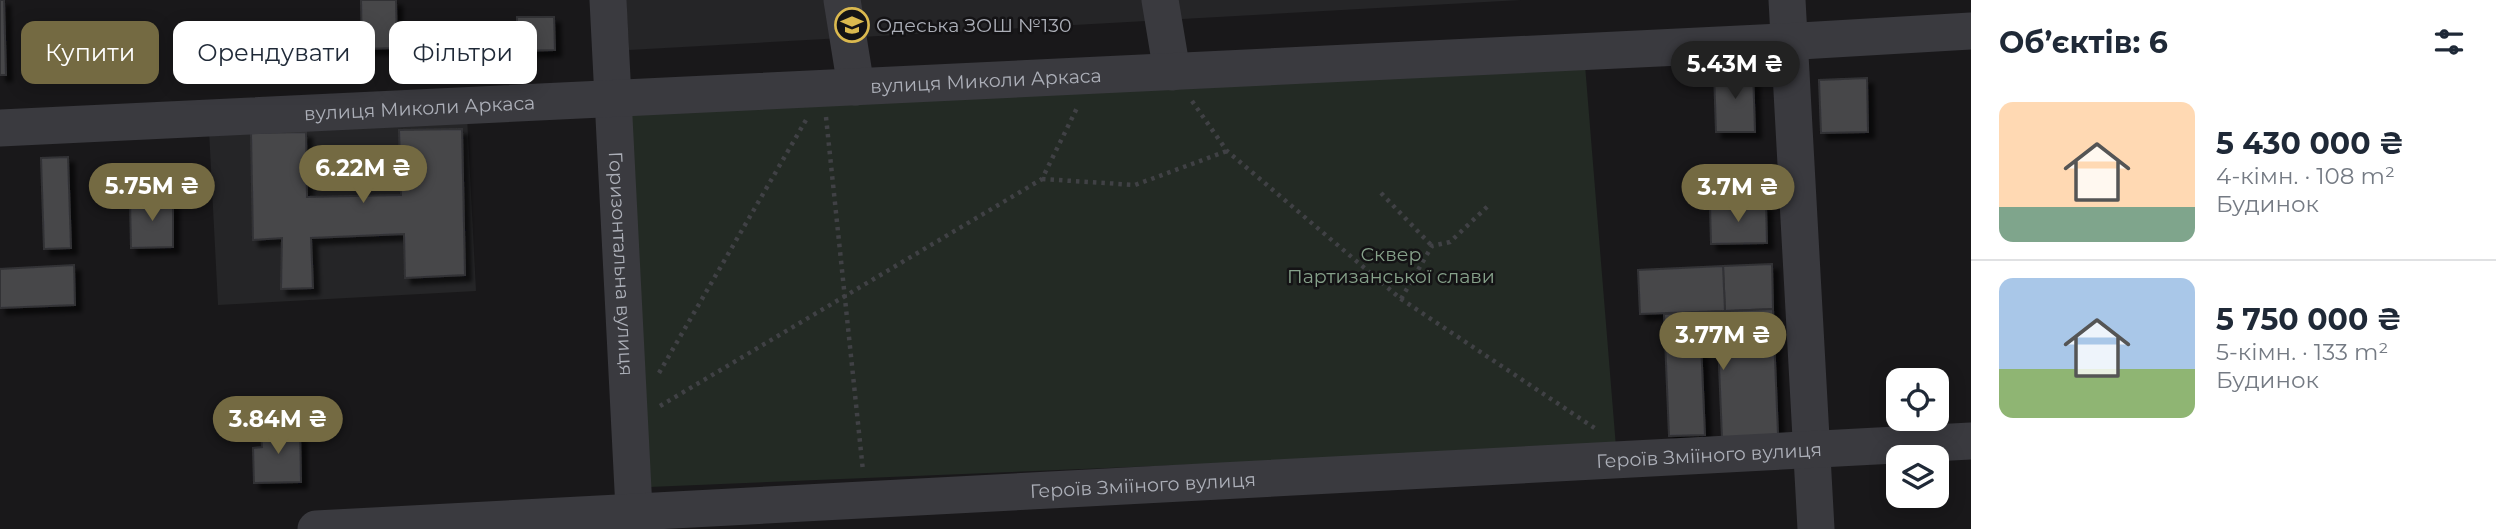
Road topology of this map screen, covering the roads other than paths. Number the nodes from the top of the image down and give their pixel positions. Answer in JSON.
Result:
{"nodes":[{"id":1,"x":608,"y":0,"type":"edge"},
{"id":2,"x":842,"y":0,"type":"edge"},
{"id":3,"x":1160,"y":0,"type":"edge"},
{"id":4,"x":1787,"y":0,"type":"edge"},
{"id":5,"x":1971,"y":31,"type":"edge"},
{"id":6,"x":1789,"y":42,"type":"junction"},
{"id":7,"x":1172,"y":72,"type":"junction"},
{"id":8,"x":840,"y":88,"type":"junction"},
{"id":9,"x":613,"y":99,"type":"junction"},
{"id":10,"x":0,"y":128,"type":"edge"},
{"id":11,"x":1971,"y":441,"type":"edge"},
{"id":12,"x":1811,"y":451,"type":"junction"},
{"id":13,"x":634,"y":521,"type":"edge"},
{"id":14,"x":316,"y":529,"type":"edge"},
{"id":15,"x":1816,"y":529,"type":"edge"}],
"edges":[{"from":1,"to":9,"type":"street","name":"Горизонтальна вулиця"},
{"from":2,"to":8,"type":"street"},
{"from":3,"to":7,"type":"street"},
{"from":4,"to":6,"type":"street"},
{"from":5,"to":6,"type":"street","name":"вулиця Миколи Аркаса"},
{"from":6,"to":7,"type":"street","name":"вулиця Миколи Аркаса"},
{"from":6,"to":12,"type":"street"},
{"from":7,"to":8,"type":"street","name":"вулиця Миколи Аркаса"},
{"from":8,"to":9,"type":"street","name":"вулиця Миколи Аркаса"},
{"from":9,"to":10,"type":"street","name":"вулиця Миколи Аркаса"},
{"from":9,"to":13,"type":"street","name":"Горизонтальна вулиця"},
{"from":11,"to":12,"type":"street","name":"Героїв Зміїного вулиця"},
{"from":12,"to":13,"type":"street","name":"Героїв Зміїного вулиця"},
{"from":12,"to":15,"type":"street"},
{"from":13,"to":14,"type":"street","name":"Героїв Зміїного вулиця"}]}
